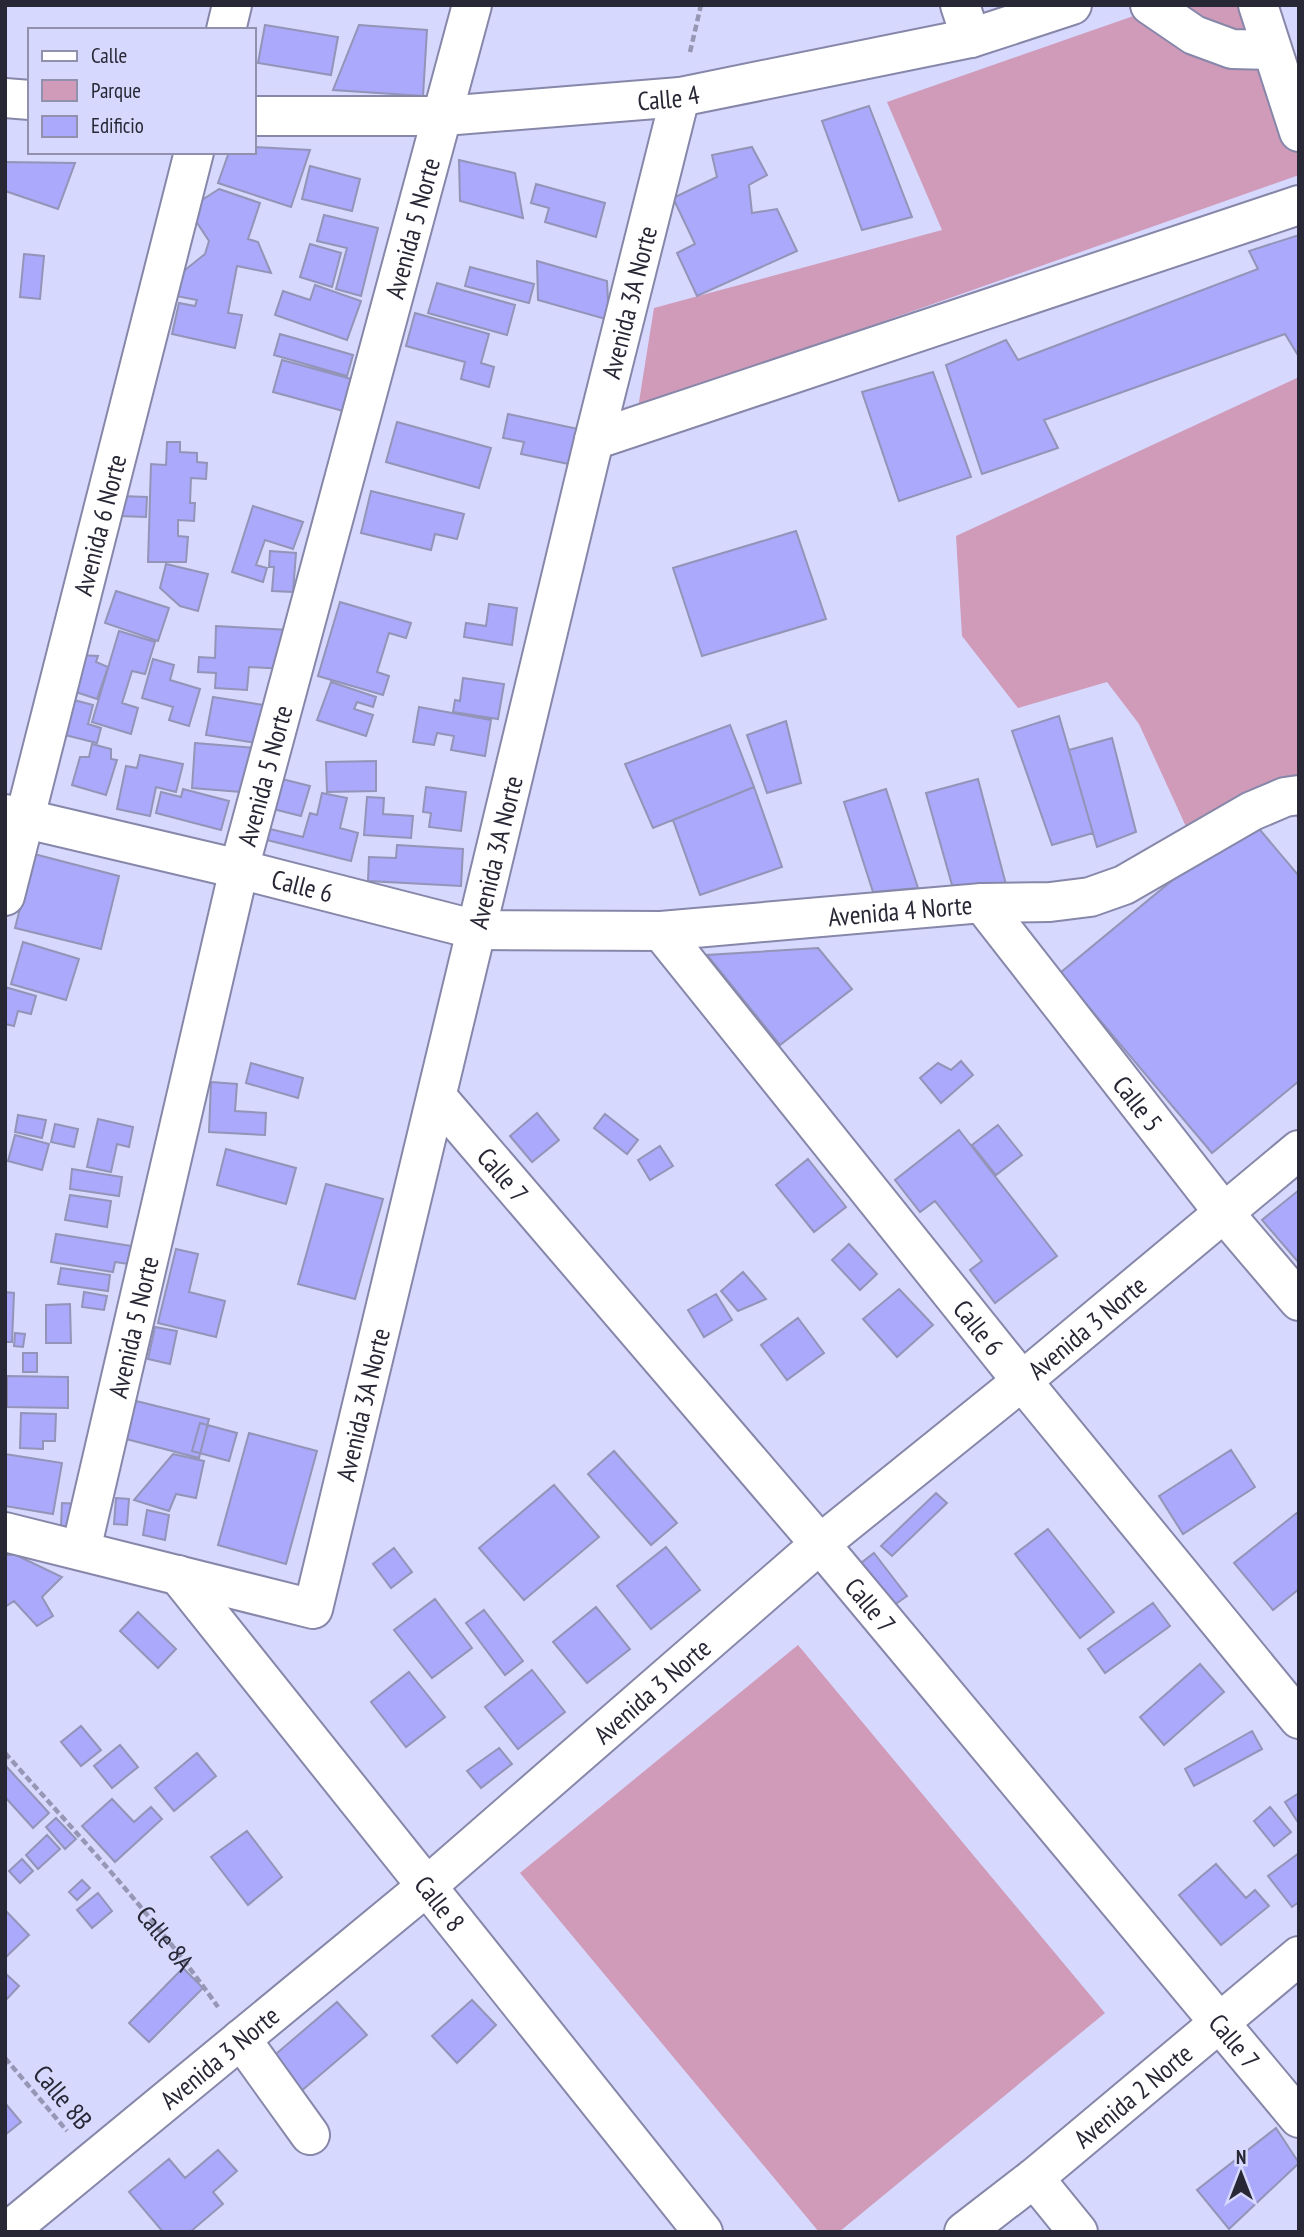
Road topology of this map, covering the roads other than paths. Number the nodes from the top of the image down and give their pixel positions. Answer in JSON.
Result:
{"nodes":[{"id":1,"x":232,"y":5,"type":"edge"},
{"id":2,"x":472,"y":5,"type":"edge"},
{"id":3,"x":1072,"y":5,"type":"edge"},
{"id":4,"x":1150,"y":5,"type":"edge"},
{"id":5,"x":1258,"y":5,"type":"edge"},
{"id":6,"x":965,"y":22,"type":"edge"},
{"id":7,"x":226,"y":28,"type":"edge"},
{"id":8,"x":1272,"y":50,"type":"junction"},
{"id":9,"x":680,"y":96,"type":"junction"},
{"id":10,"x":5,"y":98,"type":"edge"},
{"id":11,"x":28,"y":100,"type":"edge"},
{"id":12,"x":256,"y":116,"type":"edge"},
{"id":13,"x":444,"y":116,"type":"junction"},
{"id":14,"x":1299,"y":132,"type":"edge"},
{"id":15,"x":193,"y":154,"type":"edge"},
{"id":16,"x":1299,"y":205,"type":"edge"},
{"id":17,"x":594,"y":440,"type":"junction"},
{"id":18,"x":1299,"y":795,"type":"edge"},
{"id":19,"x":15,"y":816,"type":"edge"},
{"id":20,"x":239,"y":869,"type":"junction"},
{"id":21,"x":5,"y":896,"type":"edge"},
{"id":22,"x":982,"y":903,"type":"junction"},
{"id":23,"x":477,"y":930,"type":"junction"},
{"id":24,"x":661,"y":931,"type":"junction"},
{"id":25,"x":437,"y":1097,"type":"junction"},
{"id":26,"x":1299,"y":1150,"type":"edge"},
{"id":27,"x":1224,"y":1213,"type":"junction"},
{"id":28,"x":1299,"y":1301,"type":"edge"},
{"id":29,"x":1022,"y":1381,"type":"junction"},
{"id":30,"x":5,"y":1532,"type":"edge"},
{"id":31,"x":820,"y":1544,"type":"junction"},
{"id":32,"x":81,"y":1550,"type":"junction"},
{"id":33,"x":178,"y":1575,"type":"junction"},
{"id":34,"x":1299,"y":1719,"type":"edge"},
{"id":35,"x":427,"y":1886,"type":"junction"},
{"id":36,"x":1299,"y":1956,"type":"edge"},
{"id":37,"x":1220,"y":2022,"type":"junction"},
{"id":38,"x":241,"y":2039,"type":"junction"},
{"id":39,"x":1299,"y":2118,"type":"edge"},
{"id":40,"x":310,"y":2135,"type":"dead end"},
{"id":41,"x":1034,"y":2178,"type":"junction"},
{"id":42,"x":7,"y":2232,"type":"edge"},
{"id":43,"x":703,"y":2232,"type":"edge"},
{"id":44,"x":964,"y":2232,"type":"edge"},
{"id":45,"x":1078,"y":2232,"type":"edge"}],
"edges":[{"from":1,"to":7,"type":"street"},
{"from":2,"to":13,"type":"street","name":"Avenida 5 Norte"},
{"from":3,"to":6,"type":"street","name":"Calle 4"},
{"from":4,"to":8,"type":"street"},
{"from":5,"to":8,"type":"street"},
{"from":6,"to":9,"type":"street","name":"Calle 4"},
{"from":8,"to":14,"type":"street"},
{"from":9,"to":13,"type":"street","name":"Calle 4"},
{"from":9,"to":17,"type":"street","name":"Avenida 3A Norte"},
{"from":10,"to":11,"type":"street"},
{"from":12,"to":13,"type":"street","name":"Calle 4"},
{"from":13,"to":20,"type":"street","name":"Avenida 5 Norte"},
{"from":15,"to":19,"type":"street","name":"Avenida 6 Norte"},
{"from":16,"to":17,"type":"street"},
{"from":17,"to":23,"type":"street","name":"Avenida 3A Norte"},
{"from":18,"to":22,"type":"street","name":"Avenida 4 Norte"},
{"from":19,"to":20,"type":"street","name":"Calle 6"},
{"from":19,"to":21,"type":"street","name":"Avenida 6 Norte"},
{"from":20,"to":23,"type":"street","name":"Calle 6"},
{"from":20,"to":32,"type":"street","name":"Avenida 5 Norte"},
{"from":22,"to":24,"type":"street","name":"Avenida 4 Norte"},
{"from":22,"to":27,"type":"street","name":"Calle 5"},
{"from":23,"to":24,"type":"street","name":"Avenida 4 Norte"},
{"from":23,"to":25,"type":"street","name":"Avenida 3A Norte"},
{"from":24,"to":29,"type":"street","name":"Calle 6"},
{"from":25,"to":31,"type":"street","name":"Calle 7"},
{"from":25,"to":33,"type":"street","name":"Avenida 3A Norte"},
{"from":26,"to":27,"type":"street","name":"Avenida 3 Norte"},
{"from":27,"to":28,"type":"street","name":"Calle 5"},
{"from":27,"to":29,"type":"street","name":"Avenida 3 Norte"},
{"from":29,"to":31,"type":"street","name":"Avenida 3 Norte"},
{"from":29,"to":34,"type":"street","name":"Calle 6"},
{"from":30,"to":32,"type":"street"},
{"from":31,"to":35,"type":"street","name":"Avenida 3 Norte"},
{"from":31,"to":37,"type":"street","name":"Calle 7"},
{"from":32,"to":33,"type":"street"},
{"from":33,"to":35,"type":"street","name":"Calle 8"},
{"from":35,"to":38,"type":"street","name":"Avenida 3 Norte"},
{"from":35,"to":43,"type":"street","name":"Calle 8"},
{"from":36,"to":37,"type":"street","name":"Avenida 2 Norte"},
{"from":37,"to":39,"type":"street","name":"Calle 7"},
{"from":37,"to":41,"type":"street","name":"Avenida 2 Norte"},
{"from":38,"to":40,"type":"street"},
{"from":38,"to":42,"type":"street","name":"Avenida 3 Norte"},
{"from":41,"to":44,"type":"street","name":"Avenida 2 Norte"},
{"from":41,"to":45,"type":"street"}]}
